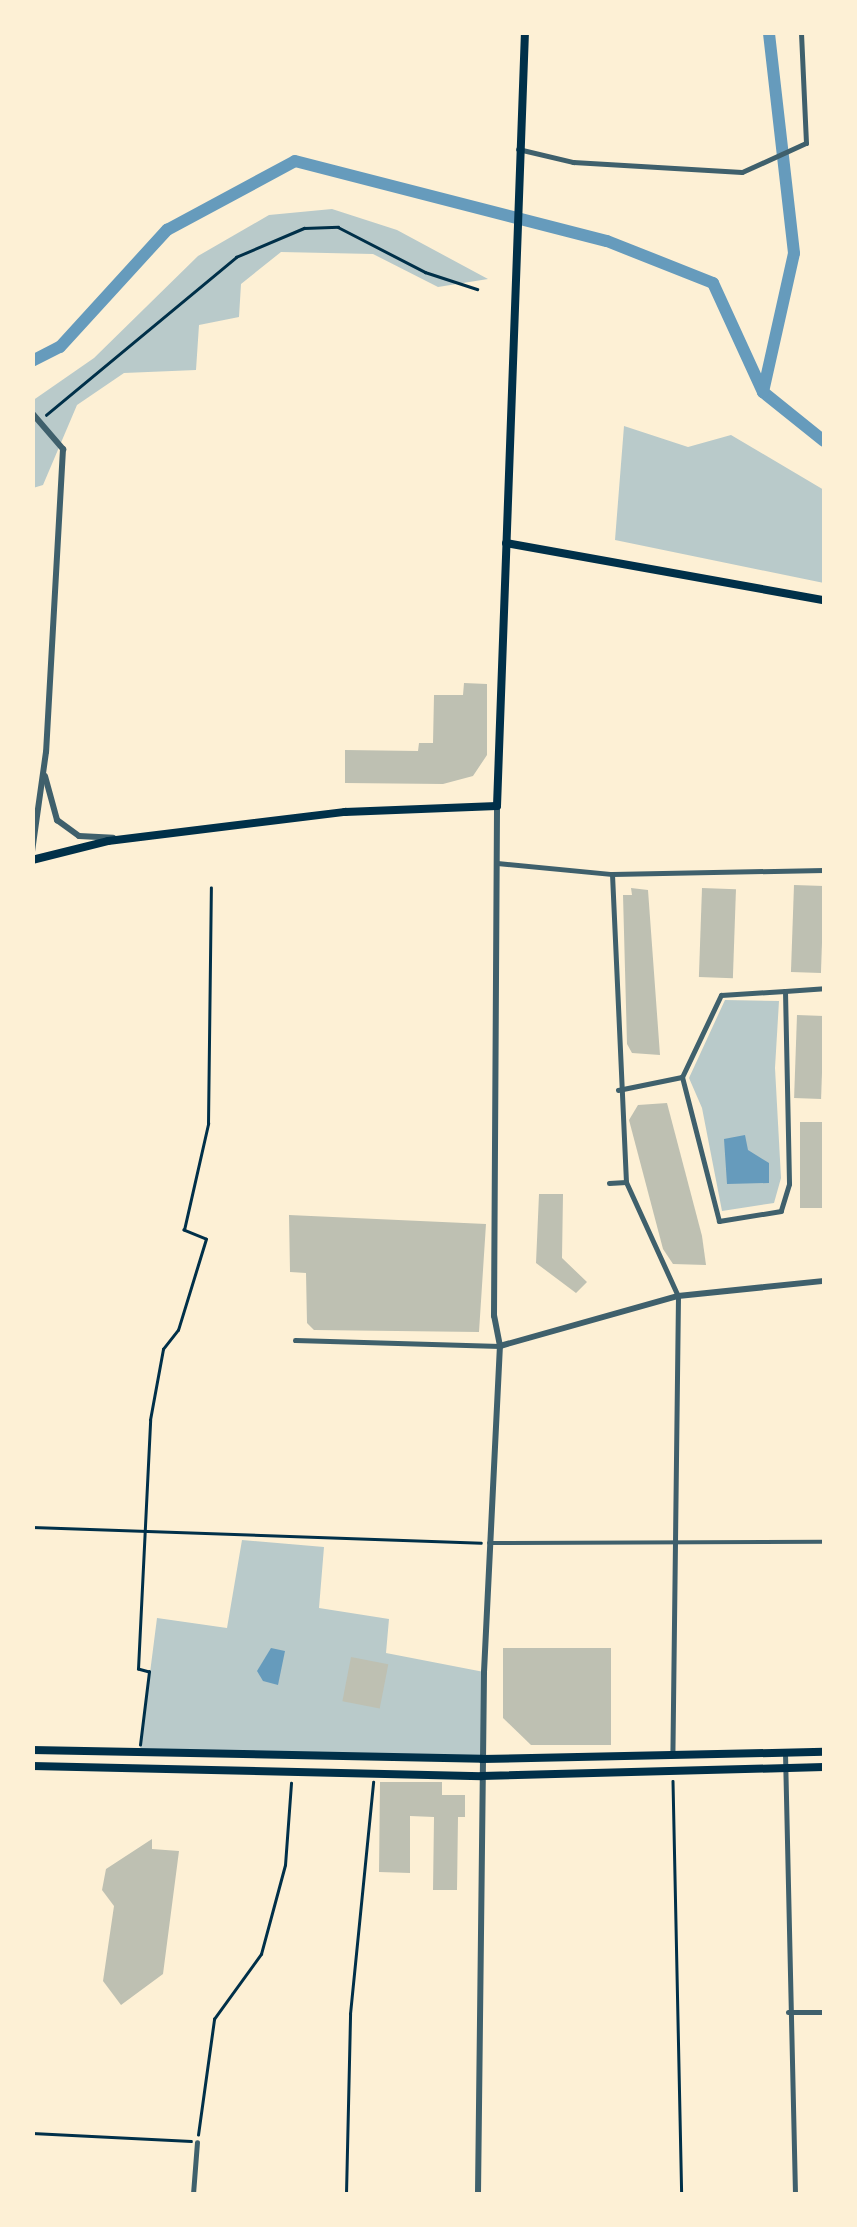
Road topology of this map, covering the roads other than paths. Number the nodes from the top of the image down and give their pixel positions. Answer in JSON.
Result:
{"nodes":[{"id":1,"x":526,"y":32,"type":"edge"},
{"id":2,"x":802,"y":32,"type":"edge"},
{"id":3,"x":518,"y":149,"type":"junction"},
{"id":4,"x":35,"y":417,"type":"edge"},
{"id":5,"x":506,"y":543,"type":"junction"},
{"id":6,"x":824,"y":600,"type":"edge"},
{"id":7,"x":44,"y":764,"type":"junction"},
{"id":8,"x":497,"y":806,"type":"junction"},
{"id":9,"x":124,"y":839,"type":"junction"},
{"id":10,"x":32,"y":856,"type":"edge"},
{"id":11,"x":497,"y":863,"type":"junction"},
{"id":12,"x":824,"y":870,"type":"edge"},
{"id":13,"x":612,"y":874,"type":"junction"},
{"id":14,"x":824,"y":988,"type":"edge"},
{"id":15,"x":785,"y":990,"type":"junction"},
{"id":16,"x":682,"y":1077,"type":"junction"},
{"id":17,"x":618,"y":1090,"type":"junction"},
{"id":18,"x":626,"y":1182,"type":"junction"},
{"id":19,"x":609,"y":1183,"type":"dead end"},
{"id":20,"x":824,"y":1280,"type":"edge"},
{"id":21,"x":678,"y":1296,"type":"junction"},
{"id":22,"x":295,"y":1340,"type":"dead end"},
{"id":23,"x":500,"y":1346,"type":"junction"},
{"id":24,"x":824,"y":1542,"type":"edge"},
{"id":25,"x":488,"y":1543,"type":"junction"},
{"id":26,"x":677,"y":1546,"type":"junction"},
{"id":27,"x":32,"y":1750,"type":"edge"},
{"id":28,"x":824,"y":1752,"type":"edge"},
{"id":29,"x":785,"y":1754,"type":"junction"},
{"id":30,"x":672,"y":1755,"type":"junction"},
{"id":31,"x":482,"y":1759,"type":"junction"},
{"id":32,"x":32,"y":1766,"type":"edge"},
{"id":33,"x":824,"y":1767,"type":"edge"},
{"id":34,"x":786,"y":1768,"type":"junction"},
{"id":35,"x":482,"y":1776,"type":"junction"},
{"id":36,"x":788,"y":2012,"type":"junction"},
{"id":37,"x":824,"y":2012,"type":"edge"},
{"id":38,"x":197,"y":2142,"type":"road end"},
{"id":39,"x":192,"y":2194,"type":"edge"},
{"id":40,"x":478,"y":2194,"type":"edge"},
{"id":41,"x":794,"y":2194,"type":"edge"}],
"edges":[{"from":1,"to":3,"type":"main road"},
{"from":2,"to":3,"type":"street"},
{"from":3,"to":5,"type":"main road"},
{"from":4,"to":7,"type":"street"},
{"from":5,"to":6,"type":"main road"},
{"from":5,"to":8,"type":"main road"},
{"from":7,"to":9,"type":"street"},
{"from":7,"to":10,"type":"street"},
{"from":8,"to":9,"type":"main road"},
{"from":8,"to":11,"type":"street"},
{"from":9,"to":10,"type":"main road"},
{"from":11,"to":13,"type":"street"},
{"from":11,"to":23,"type":"street"},
{"from":12,"to":13,"type":"street"},
{"from":13,"to":17,"type":"street"},
{"from":14,"to":15,"type":"street"},
{"from":15,"to":16,"type":"street"},
{"from":15,"to":16,"type":"street"},
{"from":16,"to":17,"type":"street"},
{"from":17,"to":18,"type":"street"},
{"from":18,"to":19,"type":"street"},
{"from":18,"to":21,"type":"street"},
{"from":20,"to":21,"type":"street"},
{"from":21,"to":23,"type":"street"},
{"from":21,"to":26,"type":"street"},
{"from":22,"to":23,"type":"street"},
{"from":23,"to":25,"type":"street"},
{"from":24,"to":26,"type":"street"},
{"from":25,"to":26,"type":"street"},
{"from":25,"to":31,"type":"street"},
{"from":26,"to":30,"type":"street"},
{"from":27,"to":31,"type":"main road"},
{"from":28,"to":29,"type":"main road"},
{"from":29,"to":30,"type":"main road"},
{"from":29,"to":34,"type":"street"},
{"from":30,"to":31,"type":"main road"},
{"from":31,"to":35,"type":"street"},
{"from":32,"to":35,"type":"main road"},
{"from":33,"to":34,"type":"main road"},
{"from":34,"to":35,"type":"main road"},
{"from":34,"to":36,"type":"street"},
{"from":35,"to":40,"type":"street"},
{"from":36,"to":37,"type":"street"},
{"from":36,"to":41,"type":"street"},
{"from":38,"to":39,"type":"street"}]}
